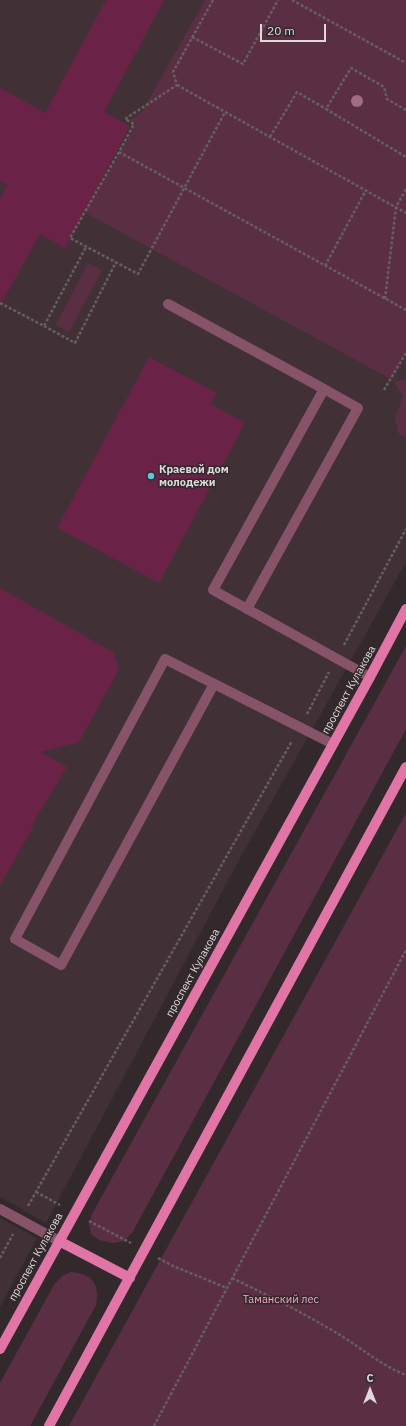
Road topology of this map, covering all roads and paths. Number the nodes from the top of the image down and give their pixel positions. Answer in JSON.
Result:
{"nodes":[{"id":1,"x":212,"y":0,"type":"edge"},
{"id":2,"x":278,"y":0,"type":"edge"},
{"id":3,"x":292,"y":0,"type":"edge"},
{"id":4,"x":192,"y":37,"type":"junction"},
{"id":5,"x":406,"y":63,"type":"edge"},
{"id":6,"x":177,"y":85,"type":"junction"},
{"id":7,"x":326,"y":109,"type":"junction"},
{"id":8,"x":406,"y":110,"type":"edge"},
{"id":9,"x":225,"y":112,"type":"junction"},
{"id":10,"x":270,"y":137,"type":"junction"},
{"id":11,"x":119,"y":152,"type":"junction"},
{"id":12,"x":406,"y":157,"type":"edge"},
{"id":13,"x":184,"y":188,"type":"junction"},
{"id":14,"x":406,"y":189,"type":"edge"},
{"id":15,"x":366,"y":190,"type":"junction"},
{"id":16,"x":396,"y":207,"type":"junction"},
{"id":17,"x":406,"y":213,"type":"edge"},
{"id":18,"x":86,"y":246,"type":"junction"},
{"id":19,"x":116,"y":262,"type":"junction"},
{"id":20,"x":325,"y":266,"type":"junction"},
{"id":21,"x":385,"y":299,"type":"junction"},
{"id":22,"x":0,"y":303,"type":"edge"},
{"id":23,"x":168,"y":304,"type":"dead end"},
{"id":24,"x":406,"y":310,"type":"edge"},
{"id":25,"x":44,"y":326,"type":"junction"},
{"id":26,"x":406,"y":353,"type":"edge"},
{"id":27,"x":324,"y":389,"type":"junction"},
{"id":28,"x":384,"y":390,"type":"dead end"},
{"id":29,"x":406,"y":529,"type":"edge"},
{"id":30,"x":248,"y":609,"type":"junction"},
{"id":31,"x":406,"y":609,"type":"edge"},
{"id":32,"x":337,"y":658,"type":"junction"},
{"id":33,"x":370,"y":677,"type":"junction"},
{"id":34,"x":214,"y":684,"type":"junction"},
{"id":35,"x":300,"y":727,"type":"junction"},
{"id":36,"x":333,"y":744,"type":"junction"},
{"id":37,"x":406,"y":767,"type":"edge"},
{"id":38,"x":406,"y":950,"type":"edge"},
{"id":39,"x":36,"y":1192,"type":"junction"},
{"id":40,"x":0,"y":1209,"type":"edge"},
{"id":41,"x":74,"y":1213,"type":"junction"},
{"id":42,"x":21,"y":1220,"type":"junction"},
{"id":43,"x":59,"y":1241,"type":"junction"},
{"id":44,"x":144,"y":1251,"type":"junction"},
{"id":45,"x":0,"y":1258,"type":"edge"},
{"id":46,"x":130,"y":1278,"type":"junction"},
{"id":47,"x":232,"y":1278,"type":"junction"},
{"id":48,"x":227,"y":1288,"type":"junction"},
{"id":49,"x":0,"y":1349,"type":"edge"},
{"id":50,"x":406,"y":1375,"type":"edge"},
{"id":51,"x":49,"y":1426,"type":"edge"},
{"id":52,"x":154,"y":1426,"type":"edge"}],
"edges":[{"from":1,"to":4,"type":"path"},
{"from":2,"to":4,"type":"path"},
{"from":3,"to":5,"type":"path"},
{"from":4,"to":6,"type":"path"},
{"from":6,"to":9,"type":"path"},
{"from":6,"to":11,"type":"path"},
{"from":7,"to":8,"type":"path"},
{"from":7,"to":10,"type":"path"},
{"from":7,"to":12,"type":"path"},
{"from":9,"to":10,"type":"path"},
{"from":9,"to":13,"type":"path"},
{"from":10,"to":15,"type":"path"},
{"from":11,"to":13,"type":"path"},
{"from":11,"to":18,"type":"path"},
{"from":13,"to":19,"type":"path"},
{"from":13,"to":20,"type":"path"},
{"from":14,"to":16,"type":"path"},
{"from":15,"to":16,"type":"path"},
{"from":15,"to":20,"type":"path"},
{"from":16,"to":17,"type":"path"},
{"from":16,"to":21,"type":"path"},
{"from":18,"to":19,"type":"path"},
{"from":18,"to":25,"type":"path"},
{"from":19,"to":25,"type":"path"},
{"from":20,"to":21,"type":"path"},
{"from":21,"to":24,"type":"path"},
{"from":22,"to":25,"type":"path"},
{"from":23,"to":27,"type":"street"},
{"from":26,"to":28,"type":"path"},
{"from":27,"to":30,"type":"street"},
{"from":27,"to":30,"type":"street"},
{"from":29,"to":32,"type":"path"},
{"from":30,"to":32,"type":"street"},
{"from":31,"to":33,"type":"main road","name":"проспект Кулакова"},
{"from":32,"to":33,"type":"street"},
{"from":32,"to":35,"type":"path"},
{"from":33,"to":36,"type":"main road","name":"проспект Кулакова"},
{"from":34,"to":34,"type":"street"},
{"from":34,"to":35,"type":"street"},
{"from":35,"to":36,"type":"street"},
{"from":35,"to":39,"type":"path"},
{"from":36,"to":41,"type":"main road","name":"проспект Кулакова"},
{"from":37,"to":44,"type":"main road"},
{"from":38,"to":47,"type":"path"},
{"from":39,"to":41,"type":"path"},
{"from":39,"to":42,"type":"path"},
{"from":40,"to":42,"type":"street"},
{"from":41,"to":43,"type":"main road","name":"проспект Кулакова"},
{"from":41,"to":44,"type":"path"},
{"from":42,"to":43,"type":"street"},
{"from":42,"to":45,"type":"path"},
{"from":43,"to":46,"type":"main road"},
{"from":43,"to":49,"type":"main road","name":"проспект Кулакова"},
{"from":44,"to":46,"type":"main road"},
{"from":44,"to":48,"type":"path"},
{"from":46,"to":51,"type":"main road"},
{"from":47,"to":48,"type":"path"},
{"from":47,"to":50,"type":"path"},
{"from":48,"to":52,"type":"path"}]}
